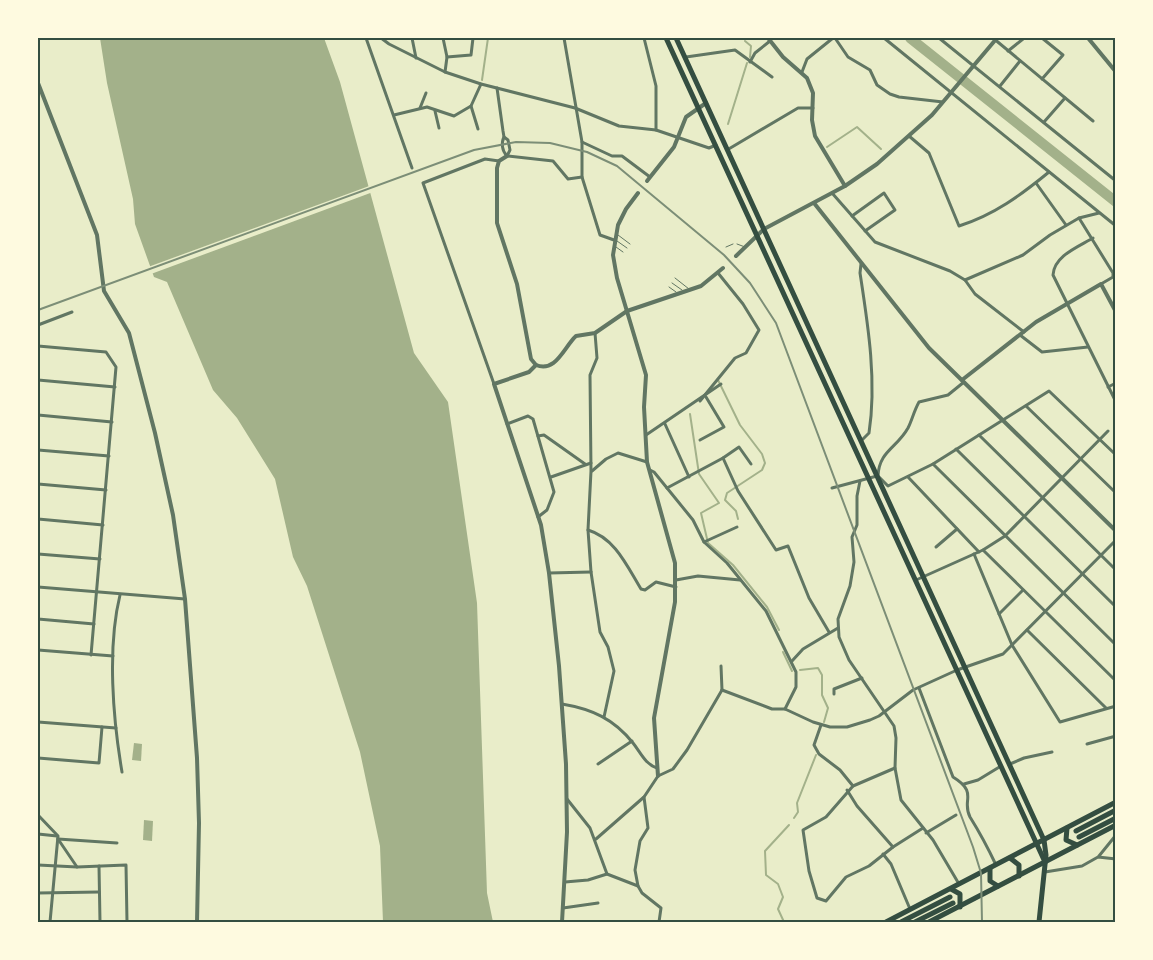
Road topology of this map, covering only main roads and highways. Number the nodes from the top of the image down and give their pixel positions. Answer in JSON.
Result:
{"nodes":[{"id":1,"x":666,"y":38,"type":"edge"},
{"id":2,"x":676,"y":38,"type":"edge"},
{"id":3,"x":1116,"y":802,"type":"edge"},
{"id":4,"x":1116,"y":810,"type":"edge"},
{"id":5,"x":1116,"y":818,"type":"edge"},
{"id":6,"x":1116,"y":825,"type":"edge"},
{"id":7,"x":1068,"y":827,"type":"junction"},
{"id":8,"x":1076,"y":831,"type":"dead end"},
{"id":9,"x":1079,"y":837,"type":"dead end"},
{"id":10,"x":1044,"y":840,"type":"junction"},
{"id":11,"x":1037,"y":844,"type":"junction"},
{"id":12,"x":1077,"y":846,"type":"junction"},
{"id":13,"x":1010,"y":858,"type":"junction"},
{"id":14,"x":1045,"y":862,"type":"junction"},
{"id":15,"x":993,"y":867,"type":"junction"},
{"id":16,"x":1020,"y":876,"type":"junction"},
{"id":17,"x":999,"y":886,"type":"junction"},
{"id":18,"x":951,"y":889,"type":"junction"},
{"id":19,"x":950,"y":897,"type":"dead end"},
{"id":20,"x":953,"y":903,"type":"dead end"},
{"id":21,"x":960,"y":906,"type":"junction"},
{"id":22,"x":886,"y":922,"type":"edge"},
{"id":23,"x":901,"y":922,"type":"edge"},
{"id":24,"x":915,"y":922,"type":"edge"},
{"id":25,"x":929,"y":922,"type":"edge"},
{"id":26,"x":1039,"y":922,"type":"edge"}],
"edges":[{"from":1,"to":11,"type":"main road"},
{"from":2,"to":10,"type":"main road"},
{"from":3,"to":7,"type":"main road"},
{"from":4,"to":8,"type":"main road"},
{"from":5,"to":9,"type":"main road"},
{"from":6,"to":12,"type":"main road"},
{"from":7,"to":10,"type":"main road"},
{"from":7,"to":12,"type":"main road"},
{"from":10,"to":11,"type":"main road"},
{"from":10,"to":14,"type":"main road"},
{"from":11,"to":13,"type":"main road"},
{"from":11,"to":14,"type":"main road"},
{"from":12,"to":14,"type":"main road"},
{"from":13,"to":15,"type":"main road"},
{"from":13,"to":16,"type":"main road"},
{"from":14,"to":16,"type":"main road"},
{"from":14,"to":26,"type":"main road"},
{"from":15,"to":17,"type":"main road"},
{"from":15,"to":18,"type":"main road"},
{"from":16,"to":17,"type":"main road"},
{"from":17,"to":21,"type":"main road"},
{"from":18,"to":21,"type":"main road"},
{"from":18,"to":22,"type":"main road"},
{"from":19,"to":23,"type":"main road"},
{"from":20,"to":24,"type":"main road"},
{"from":21,"to":25,"type":"main road"}]}
